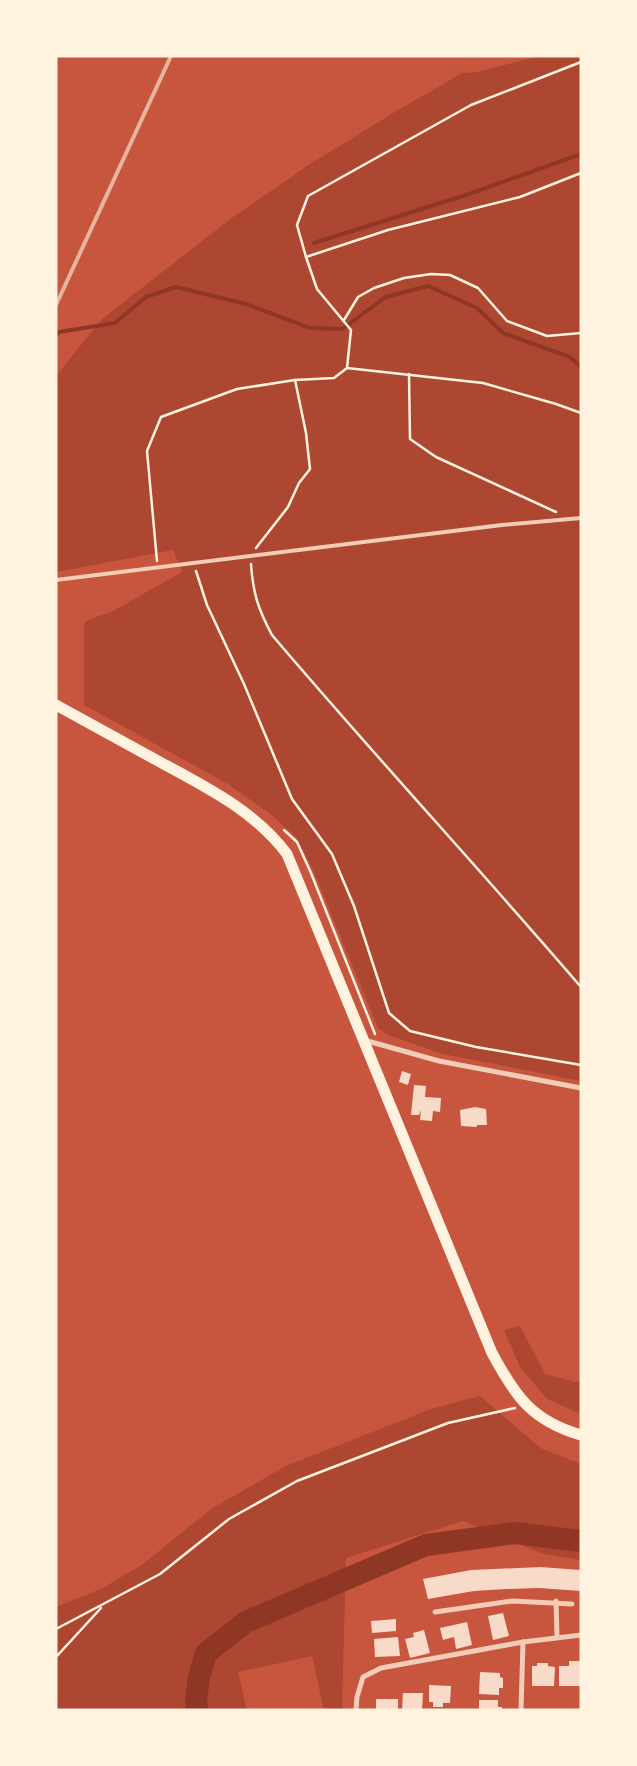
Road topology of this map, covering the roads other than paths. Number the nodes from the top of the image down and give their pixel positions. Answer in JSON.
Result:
{"nodes":[{"id":1,"x":581,"y":518,"type":"edge"},
{"id":2,"x":56,"y":580,"type":"edge"},
{"id":3,"x":56,"y":705,"type":"edge"},
{"id":4,"x":363,"y":1040,"type":"junction"},
{"id":5,"x":581,"y":1088,"type":"edge"},
{"id":6,"x":581,"y":1435,"type":"edge"},
{"id":7,"x":556,"y":1601,"type":"junction"},
{"id":8,"x":572,"y":1604,"type":"dead end"},
{"id":9,"x":435,"y":1612,"type":"dead end"},
{"id":10,"x":581,"y":1635,"type":"edge"},
{"id":11,"x":558,"y":1637,"type":"junction"},
{"id":12,"x":523,"y":1642,"type":"junction"},
{"id":13,"x":356,"y":1710,"type":"edge"},
{"id":14,"x":521,"y":1710,"type":"edge"}],
"edges":[{"from":1,"to":2,"type":"lane"},
{"from":3,"to":4,"type":"main road"},
{"from":4,"to":5,"type":"street"},
{"from":4,"to":6,"type":"main road"},
{"from":7,"to":8,"type":"street"},
{"from":7,"to":9,"type":"street"},
{"from":7,"to":11,"type":"street"},
{"from":10,"to":11,"type":"street"},
{"from":11,"to":12,"type":"street"},
{"from":12,"to":13,"type":"street"},
{"from":12,"to":14,"type":"street"}]}
